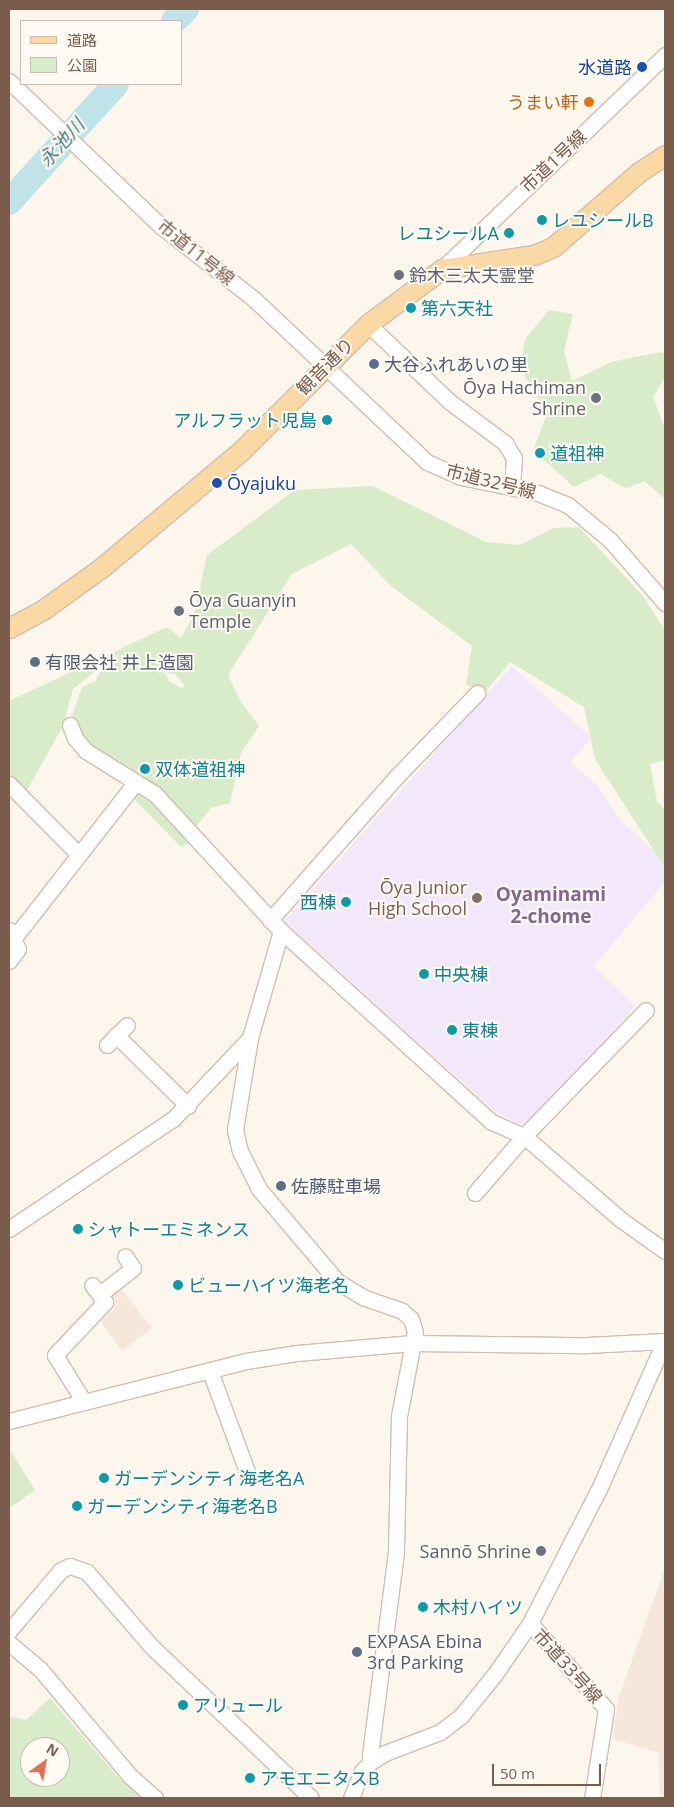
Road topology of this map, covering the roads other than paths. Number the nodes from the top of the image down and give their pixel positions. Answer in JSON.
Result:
{"nodes":[{"id":1,"x":665,"y":55,"type":"edge"},
{"id":2,"x":9,"y":81,"type":"edge"},
{"id":3,"x":665,"y":155,"type":"edge"},
{"id":4,"x":442,"y":269,"type":"junction"},
{"id":5,"x":368,"y":324,"type":"junction"},
{"id":6,"x":324,"y":364,"type":"junction"},
{"id":7,"x":512,"y":486,"type":"junction"},
{"id":8,"x":665,"y":604,"type":"edge"},
{"id":9,"x":9,"y":628,"type":"edge"},
{"id":10,"x":477,"y":693,"type":"dead end"},
{"id":11,"x":70,"y":725,"type":"dead end"},
{"id":12,"x":136,"y":782,"type":"junction"},
{"id":13,"x":9,"y":784,"type":"edge"},
{"id":14,"x":78,"y":854,"type":"junction"},
{"id":15,"x":270,"y":920,"type":"junction"},
{"id":16,"x":281,"y":931,"type":"junction"},
{"id":17,"x":11,"y":934,"type":"edge"},
{"id":18,"x":9,"y":960,"type":"edge"},
{"id":19,"x":646,"y":1010,"type":"dead end"},
{"id":20,"x":117,"y":1035,"type":"dead end"},
{"id":21,"x":250,"y":1038,"type":"junction"},
{"id":22,"x":188,"y":1106,"type":"junction"},
{"id":23,"x":524,"y":1136,"type":"junction"},
{"id":24,"x":475,"y":1193,"type":"dead end"},
{"id":25,"x":9,"y":1229,"type":"edge"},
{"id":26,"x":665,"y":1252,"type":"edge"},
{"id":27,"x":125,"y":1256,"type":"dead end"},
{"id":28,"x":664,"y":1341,"type":"edge"},
{"id":29,"x":413,"y":1343,"type":"junction"},
{"id":30,"x":210,"y":1371,"type":"junction"},
{"id":31,"x":84,"y":1402,"type":"junction"},
{"id":32,"x":9,"y":1421,"type":"edge"},
{"id":33,"x":249,"y":1477,"type":"dead end"},
{"id":34,"x":530,"y":1623,"type":"junction"},
{"id":35,"x":9,"y":1631,"type":"edge"},
{"id":36,"x":9,"y":1643,"type":"edge"},
{"id":37,"x":370,"y":1756,"type":"dead end"},
{"id":38,"x":155,"y":1798,"type":"edge"},
{"id":39,"x":311,"y":1798,"type":"edge"},
{"id":40,"x":350,"y":1798,"type":"edge"},
{"id":41,"x":596,"y":1798,"type":"edge"}],
"edges":[{"from":1,"to":4,"type":"street","name":"市道1号線"},
{"from":2,"to":6,"type":"street","name":"市道11号線"},
{"from":3,"to":4,"type":"main road","name":"観音通り"},
{"from":4,"to":5,"type":"main road","name":"観音通り"},
{"from":5,"to":6,"type":"main road","name":"観音通り"},
{"from":5,"to":7,"type":"street"},
{"from":6,"to":7,"type":"street","name":"市道32号線"},
{"from":6,"to":9,"type":"main road","name":"観音通り"},
{"from":7,"to":8,"type":"street","name":"市道32号線"},
{"from":10,"to":15,"type":"street"},
{"from":11,"to":12,"type":"street"},
{"from":12,"to":14,"type":"street"},
{"from":12,"to":15,"type":"street"},
{"from":13,"to":14,"type":"street"},
{"from":14,"to":17,"type":"street"},
{"from":15,"to":16,"type":"street"},
{"from":16,"to":21,"type":"street"},
{"from":16,"to":23,"type":"street"},
{"from":17,"to":18,"type":"street"},
{"from":19,"to":23,"type":"street"},
{"from":20,"to":22,"type":"street"},
{"from":21,"to":22,"type":"street"},
{"from":21,"to":29,"type":"street"},
{"from":22,"to":25,"type":"street"},
{"from":23,"to":24,"type":"street"},
{"from":23,"to":26,"type":"street"},
{"from":27,"to":31,"type":"street"},
{"from":28,"to":29,"type":"street"},
{"from":28,"to":34,"type":"street"},
{"from":29,"to":30,"type":"street"},
{"from":29,"to":37,"type":"street"},
{"from":30,"to":31,"type":"street"},
{"from":30,"to":33,"type":"street"},
{"from":31,"to":32,"type":"street"},
{"from":34,"to":40,"type":"street"},
{"from":34,"to":41,"type":"street","name":"市道33号線"},
{"from":35,"to":39,"type":"street"},
{"from":36,"to":38,"type":"street"}]}
